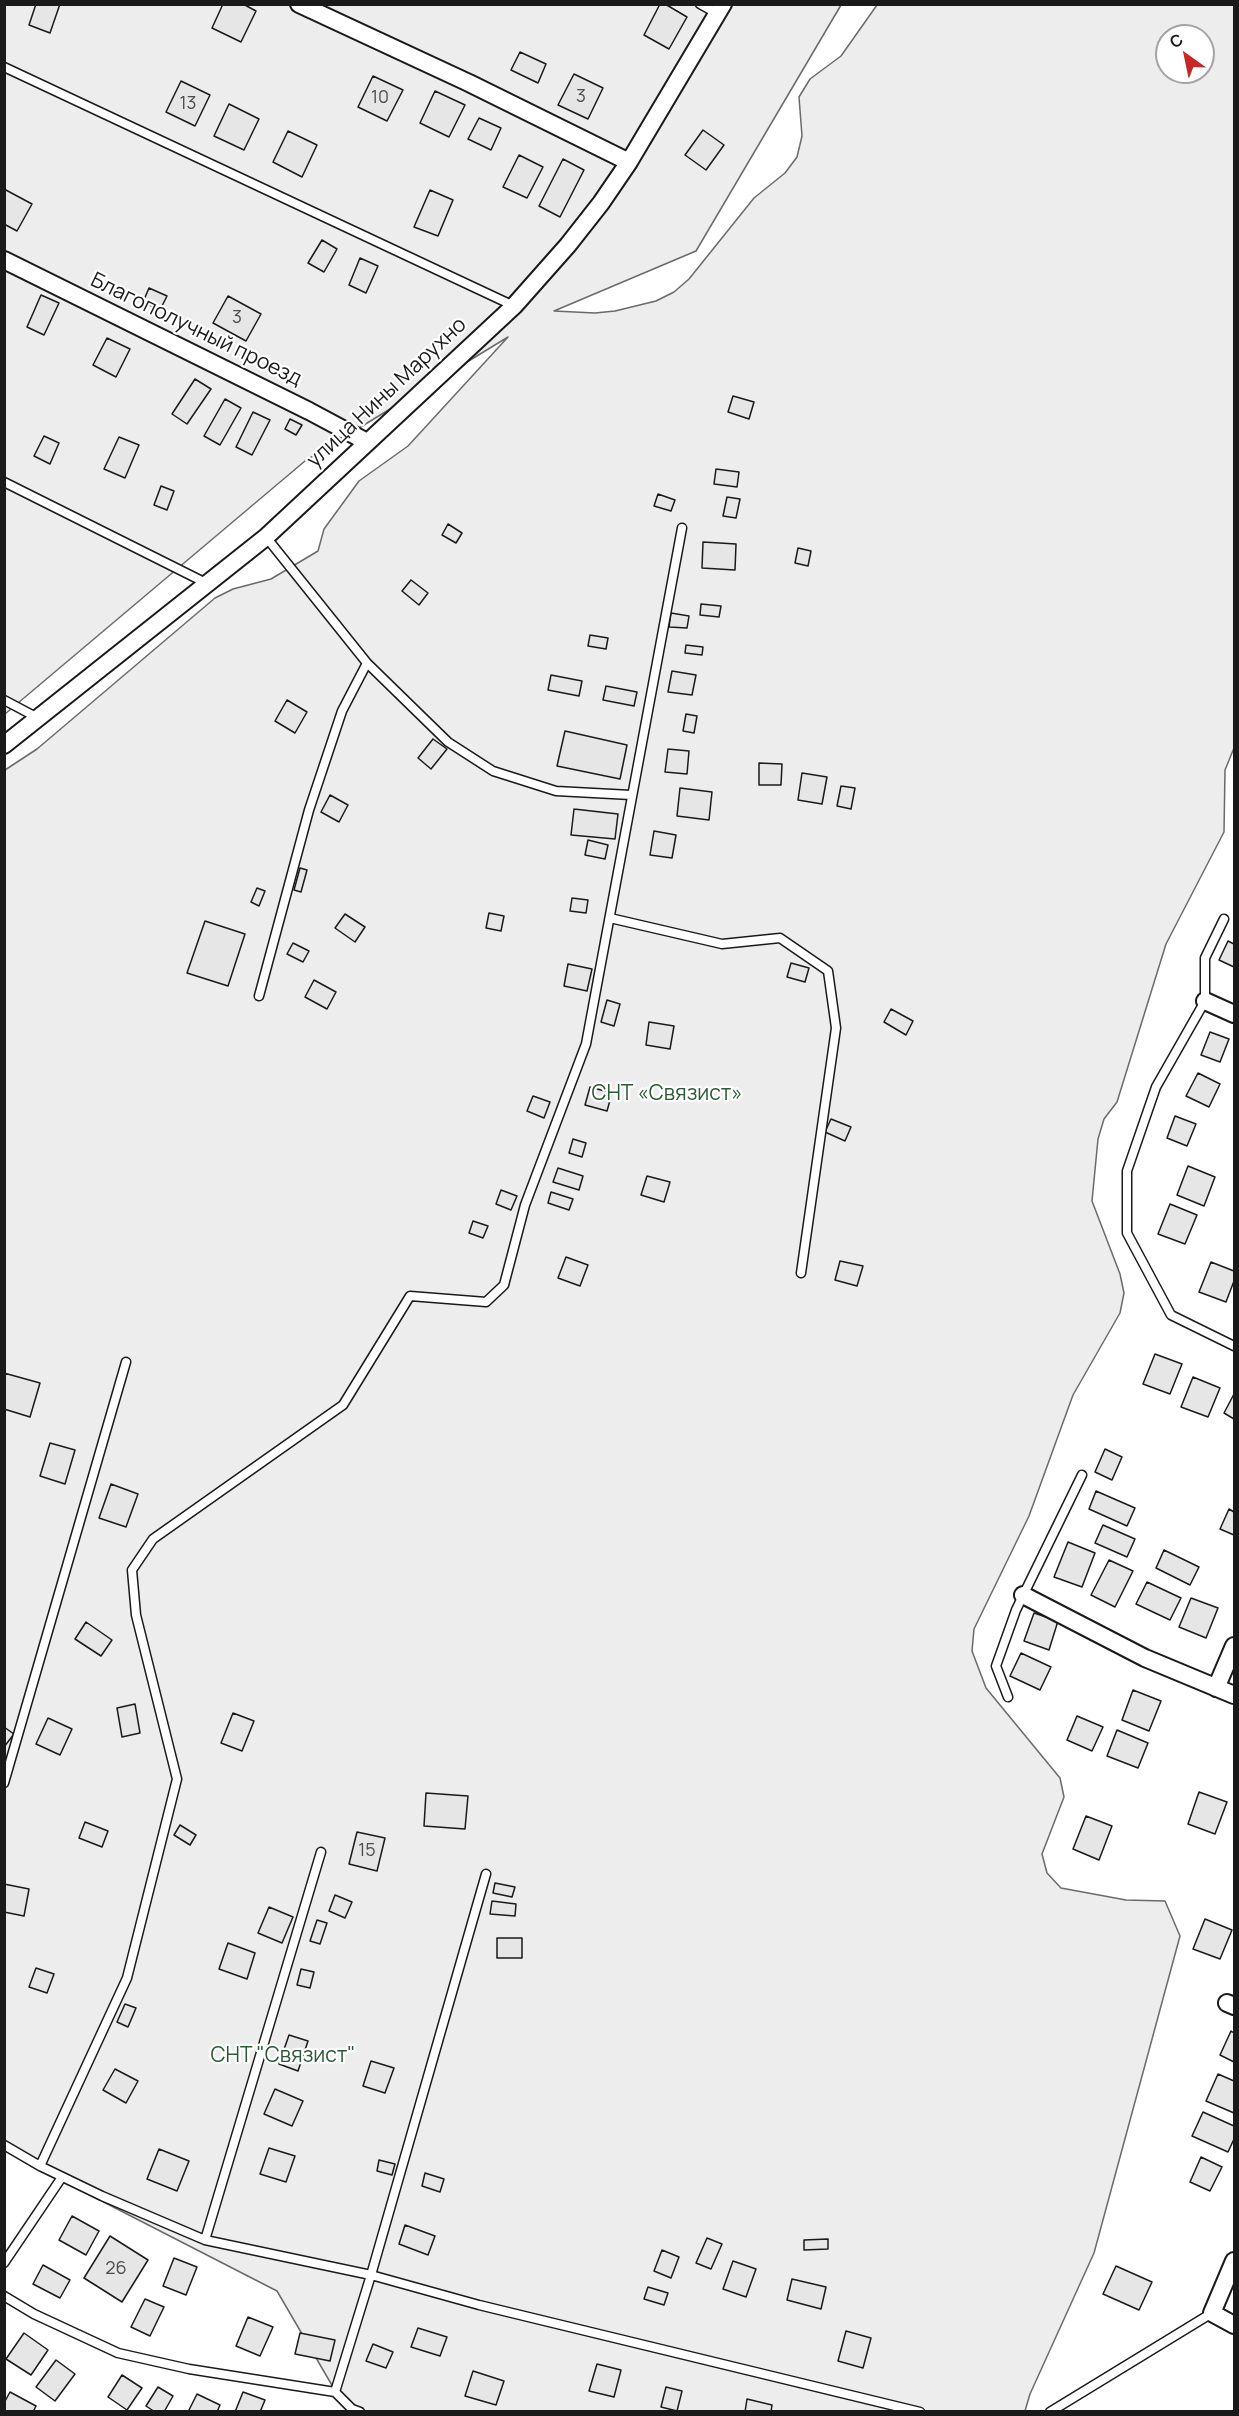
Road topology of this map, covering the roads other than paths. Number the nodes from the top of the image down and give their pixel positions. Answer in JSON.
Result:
{"nodes":[{"id":1,"x":299,"y":4,"type":"edge"},
{"id":2,"x":700,"y":4,"type":"edge"},
{"id":3,"x":720,"y":9,"type":"edge"},
{"id":4,"x":4,"y":67,"type":"edge"},
{"id":5,"x":629,"y":162,"type":"junction"},
{"id":6,"x":4,"y":260,"type":"edge"},
{"id":7,"x":514,"y":306,"type":"junction"},
{"id":8,"x":367,"y":442,"type":"junction"},
{"id":9,"x":4,"y":482,"type":"edge"},
{"id":10,"x":682,"y":528,"type":"dead end"},
{"id":11,"x":266,"y":537,"type":"junction"},
{"id":12,"x":208,"y":584,"type":"junction"},
{"id":13,"x":367,"y":663,"type":"junction"},
{"id":14,"x":4,"y":700,"type":"edge"},
{"id":15,"x":38,"y":718,"type":"junction"},
{"id":16,"x":4,"y":745,"type":"edge"},
{"id":17,"x":631,"y":795,"type":"junction"},
{"id":18,"x":610,"y":918,"type":"junction"},
{"id":19,"x":1224,"y":919,"type":"dead end"},
{"id":20,"x":259,"y":996,"type":"dead end"},
{"id":21,"x":1205,"y":1001,"type":"junction"},
{"id":22,"x":1234,"y":1014,"type":"edge"},
{"id":23,"x":801,"y":1273,"type":"dead end"},
{"id":24,"x":1234,"y":1346,"type":"edge"},
{"id":25,"x":126,"y":1362,"type":"dead end"},
{"id":26,"x":1082,"y":1475,"type":"dead end"},
{"id":27,"x":1023,"y":1595,"type":"junction"},
{"id":28,"x":1234,"y":1646,"type":"edge"},
{"id":29,"x":1216,"y":1688,"type":"junction"},
{"id":30,"x":1234,"y":1695,"type":"edge"},
{"id":31,"x":1008,"y":1697,"type":"dead end"},
{"id":32,"x":4,"y":1783,"type":"edge"},
{"id":33,"x":321,"y":1852,"type":"dead end"},
{"id":34,"x":486,"y":1874,"type":"dead end"},
{"id":35,"x":4,"y":2145,"type":"edge"},
{"id":36,"x":40,"y":2166,"type":"junction"},
{"id":37,"x":62,"y":2177,"type":"junction"},
{"id":38,"x":205,"y":2240,"type":"junction"},
{"id":39,"x":1234,"y":2261,"type":"edge"},
{"id":40,"x":4,"y":2263,"type":"edge"},
{"id":41,"x":371,"y":2276,"type":"junction"},
{"id":42,"x":4,"y":2295,"type":"edge"},
{"id":43,"x":1212,"y":2313,"type":"junction"},
{"id":44,"x":1234,"y":2325,"type":"edge"},
{"id":45,"x":335,"y":2392,"type":"junction"},
{"id":46,"x":360,"y":2412,"type":"edge"},
{"id":47,"x":920,"y":2412,"type":"edge"},
{"id":48,"x":1050,"y":2412,"type":"edge"}],
"edges":[{"from":1,"to":5,"type":"street"},
{"from":2,"to":3,"type":"lane"},
{"from":3,"to":5,"type":"street","name":"улица Нины Марухно"},
{"from":4,"to":7,"type":"lane"},
{"from":5,"to":7,"type":"street","name":"улица Нины Марухно"},
{"from":6,"to":8,"type":"street","name":"Благополучный проезд"},
{"from":7,"to":8,"type":"street","name":"улица Нины Марухно"},
{"from":8,"to":11,"type":"street","name":"улица Нины Марухно"},
{"from":9,"to":12,"type":"lane"},
{"from":10,"to":17,"type":"lane"},
{"from":11,"to":12,"type":"street","name":"улица Нины Марухно"},
{"from":11,"to":13,"type":"lane"},
{"from":12,"to":15,"type":"street","name":"улица Нины Марухно"},
{"from":13,"to":17,"type":"lane"},
{"from":13,"to":20,"type":"lane"},
{"from":14,"to":15,"type":"lane"},
{"from":15,"to":16,"type":"street","name":"улица Нины Марухно"},
{"from":17,"to":18,"type":"lane"},
{"from":18,"to":23,"type":"lane"},
{"from":18,"to":36,"type":"lane"},
{"from":19,"to":21,"type":"lane"},
{"from":21,"to":22,"type":"street"},
{"from":21,"to":24,"type":"lane"},
{"from":25,"to":32,"type":"lane"},
{"from":26,"to":27,"type":"lane"},
{"from":27,"to":29,"type":"street"},
{"from":27,"to":31,"type":"lane"},
{"from":28,"to":29,"type":"street"},
{"from":29,"to":30,"type":"street"},
{"from":33,"to":38,"type":"lane"},
{"from":34,"to":41,"type":"lane"},
{"from":35,"to":36,"type":"lane"},
{"from":36,"to":37,"type":"lane"},
{"from":37,"to":38,"type":"lane"},
{"from":37,"to":40,"type":"lane"},
{"from":38,"to":41,"type":"lane"},
{"from":39,"to":43,"type":"street"},
{"from":41,"to":45,"type":"lane"},
{"from":41,"to":47,"type":"lane"},
{"from":42,"to":45,"type":"lane"},
{"from":43,"to":44,"type":"street"},
{"from":43,"to":48,"type":"lane"},
{"from":45,"to":46,"type":"lane"}]}
